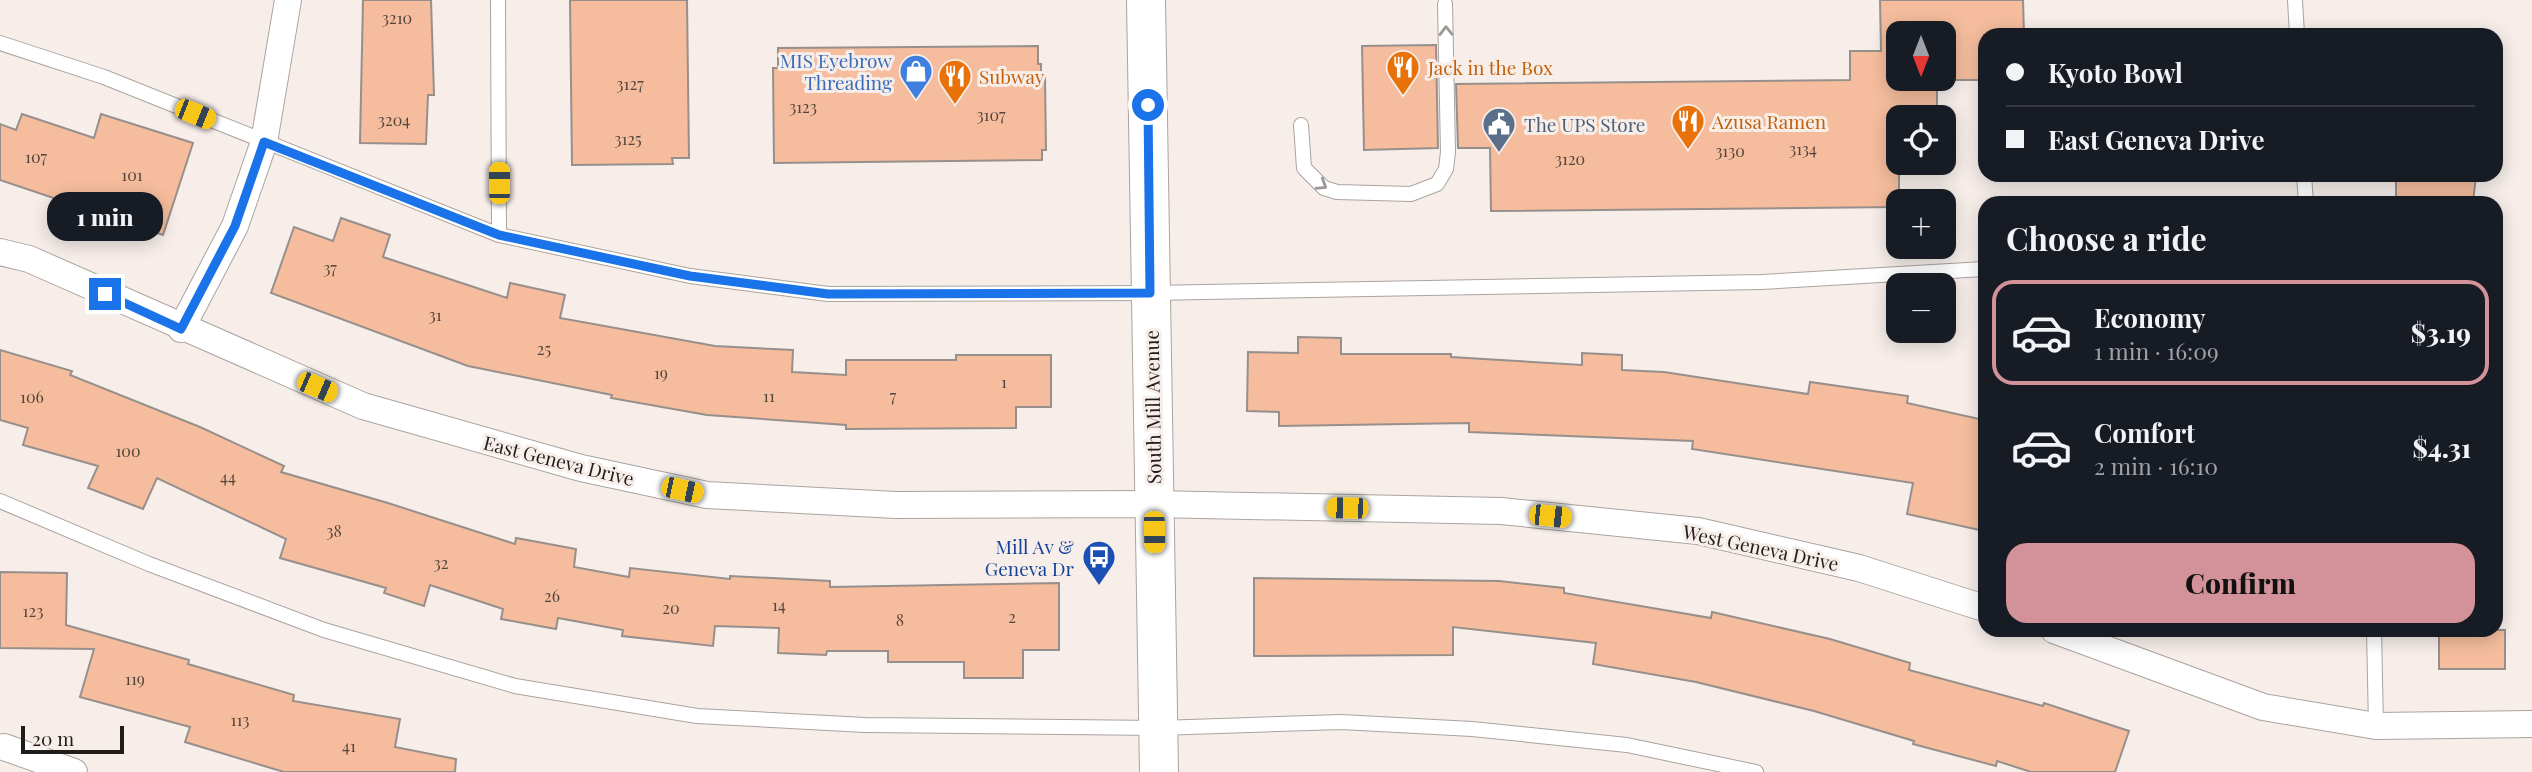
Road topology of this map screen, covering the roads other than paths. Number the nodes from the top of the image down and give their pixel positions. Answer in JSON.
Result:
{"nodes":[{"id":1,"x":288,"y":0,"type":"edge"},
{"id":2,"x":498,"y":0,"type":"edge"},
{"id":3,"x":1146,"y":0,"type":"edge"},
{"id":4,"x":2295,"y":0,"type":"edge"},
{"id":5,"x":1445,"y":4,"type":"dead end"},
{"id":6,"x":2297,"y":28,"type":"edge"},
{"id":7,"x":0,"y":43,"type":"edge"},
{"id":8,"x":1301,"y":125,"type":"dead end"},
{"id":9,"x":264,"y":142,"type":"junction"},
{"id":10,"x":499,"y":235,"type":"junction"},
{"id":11,"x":0,"y":252,"type":"edge"},
{"id":12,"x":1978,"y":270,"type":"edge"},
{"id":13,"x":1150,"y":293,"type":"junction"},
{"id":14,"x":181,"y":329,"type":"junction"},
{"id":15,"x":0,"y":501,"type":"edge"},
{"id":16,"x":1153,"y":504,"type":"junction"},
{"id":17,"x":1978,"y":606,"type":"edge"},
{"id":18,"x":2080,"y":637,"type":"edge"},
{"id":19,"x":2374,"y":637,"type":"edge"},
{"id":20,"x":2532,"y":724,"type":"edge"},
{"id":21,"x":2376,"y":726,"type":"junction"},
{"id":22,"x":1159,"y":728,"type":"junction"},
{"id":23,"x":4,"y":747,"type":"dead end"},
{"id":24,"x":74,"y":772,"type":"edge"},
{"id":25,"x":1159,"y":772,"type":"edge"},
{"id":26,"x":1756,"y":772,"type":"edge"}],
"edges":[{"from":1,"to":9,"type":"street"},
{"from":2,"to":10,"type":"lane"},
{"from":3,"to":13,"type":"main road","name":"South Mill Avenue"},
{"from":4,"to":6,"type":"lane"},
{"from":8,"to":5,"type":"lane","one_way":true},
{"from":7,"to":9,"type":"lane"},
{"from":9,"to":10,"type":"lane"},
{"from":9,"to":14,"type":"street"},
{"from":10,"to":13,"type":"lane"},
{"from":11,"to":14,"type":"street","name":"East Geneva Drive"},
{"from":12,"to":13,"type":"lane"},
{"from":13,"to":16,"type":"main road","name":"South Mill Avenue"},
{"from":14,"to":16,"type":"street","name":"East Geneva Drive"},
{"from":15,"to":22,"type":"lane"},
{"from":16,"to":17,"type":"street","name":"West Geneva Drive"},
{"from":16,"to":22,"type":"main road","name":"South Mill Avenue"},
{"from":18,"to":21,"type":"street"},
{"from":19,"to":21,"type":"lane"},
{"from":20,"to":21,"type":"street"},
{"from":22,"to":25,"type":"main road","name":"South Mill Avenue"},
{"from":22,"to":26,"type":"lane"},
{"from":23,"to":24,"type":"street"}]}
